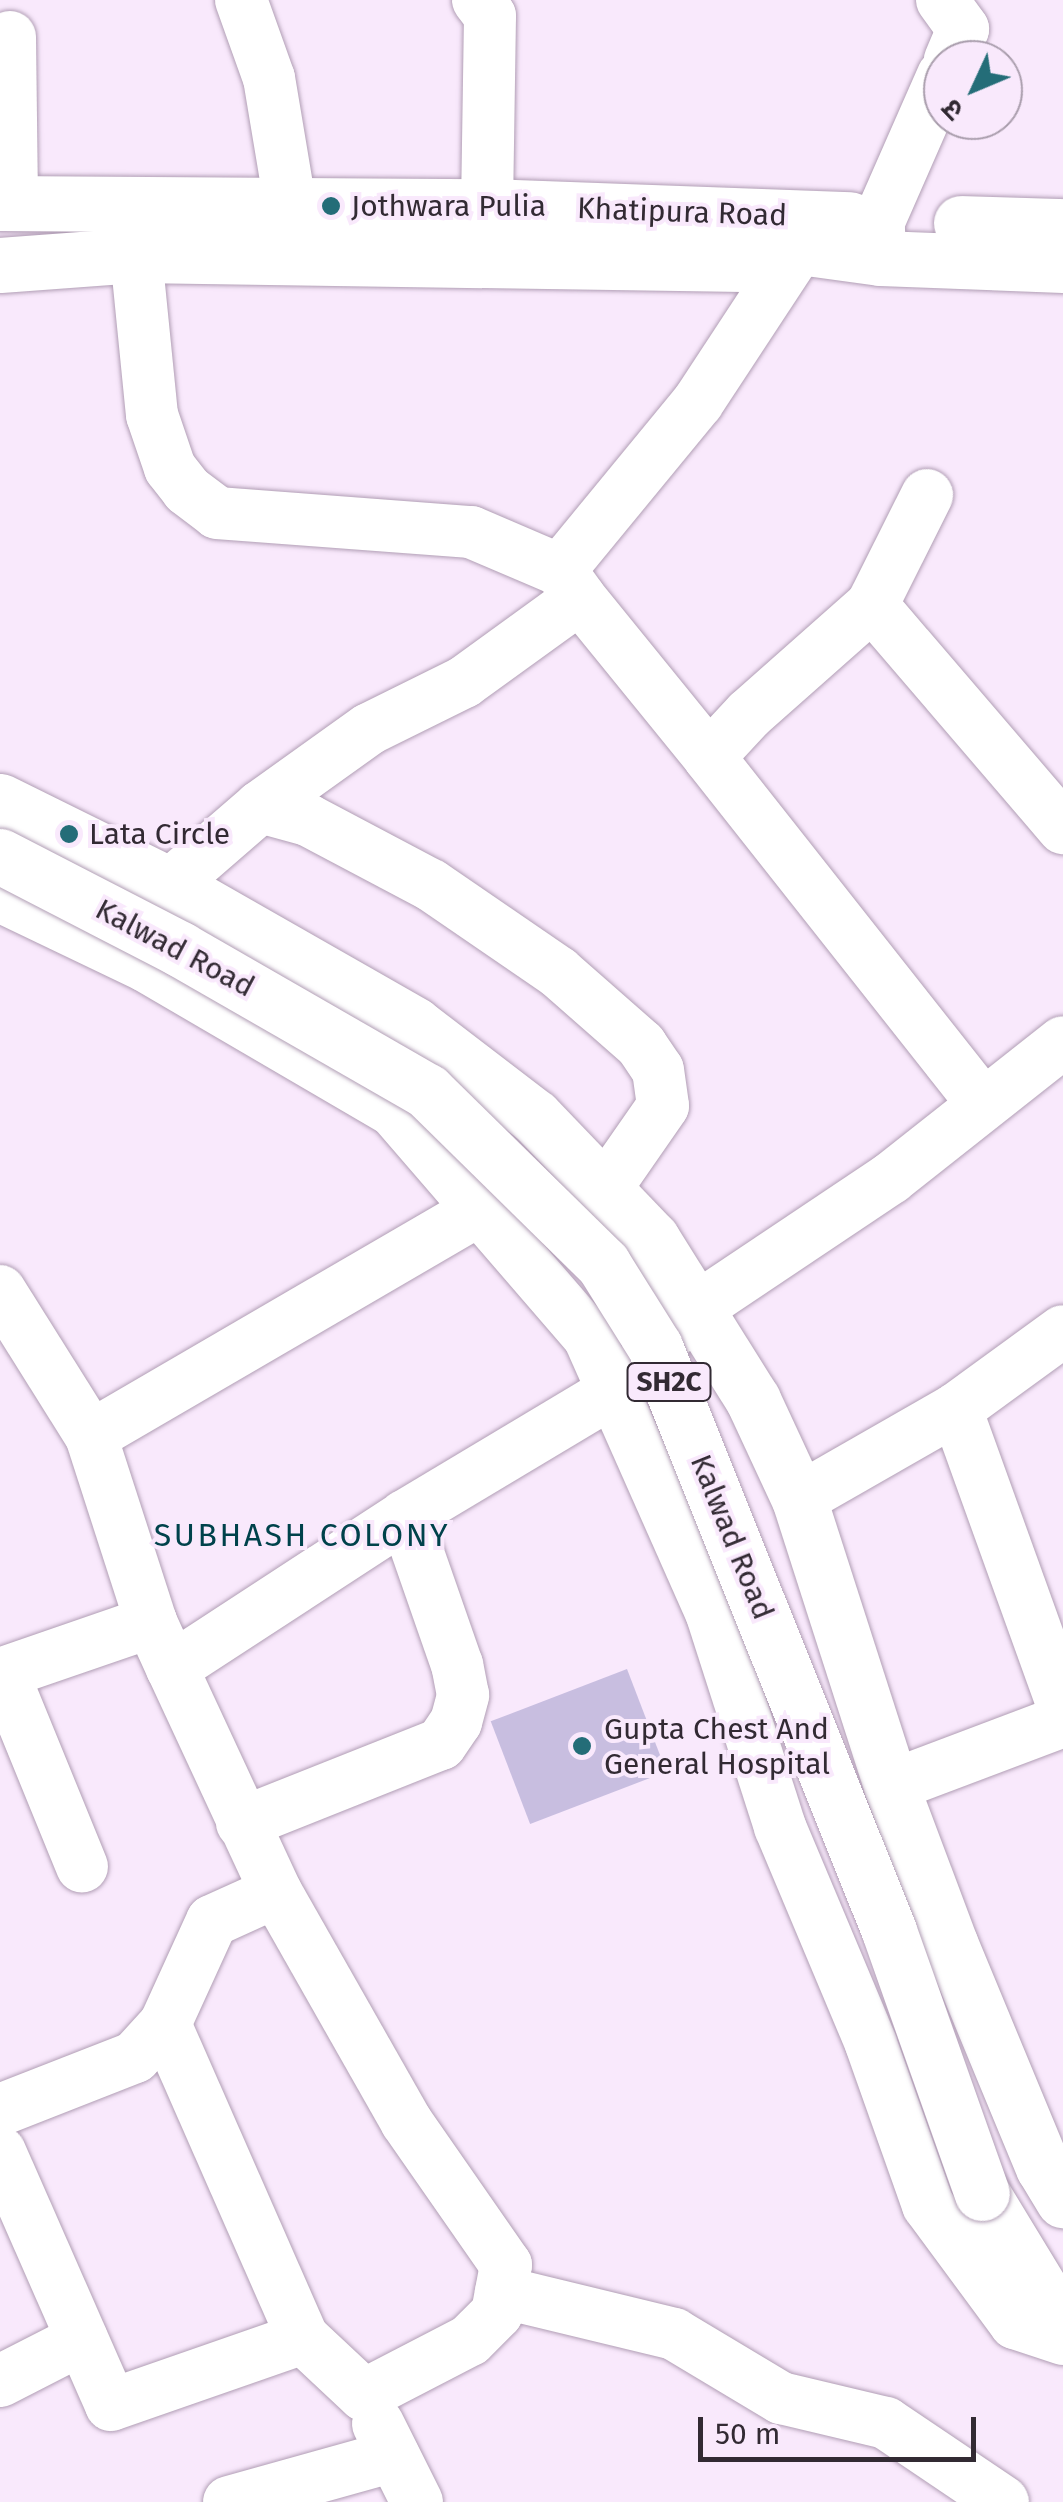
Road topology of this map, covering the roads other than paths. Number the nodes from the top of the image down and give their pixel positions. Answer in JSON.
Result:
{"nodes":[{"id":1,"x":242,"y":0,"type":"edge"},
{"id":2,"x":496,"y":5,"type":"edge"},
{"id":3,"x":958,"y":33,"type":"edge"},
{"id":4,"x":10,"y":37,"type":"dead end"},
{"id":5,"x":290,"y":204,"type":"junction"},
{"id":6,"x":487,"y":206,"type":"junction"},
{"id":7,"x":4,"y":212,"type":"edge"},
{"id":8,"x":1063,"y":226,"type":"edge"},
{"id":9,"x":880,"y":240,"type":"junction"},
{"id":10,"x":800,"y":248,"type":"junction"},
{"id":11,"x":136,"y":255,"type":"junction"},
{"id":12,"x":1063,"y":265,"type":"edge"},
{"id":13,"x":0,"y":266,"type":"edge"},
{"id":14,"x":927,"y":494,"type":"dead end"},
{"id":15,"x":570,"y":584,"type":"junction"},
{"id":16,"x":872,"y":605,"type":"junction"},
{"id":17,"x":709,"y":756,"type":"junction"},
{"id":18,"x":0,"y":801,"type":"edge"},
{"id":19,"x":260,"y":806,"type":"junction"},
{"id":20,"x":1056,"y":808,"type":"edge"},
{"id":21,"x":0,"y":856,"type":"edge"},
{"id":22,"x":170,"y":885,"type":"junction"},
{"id":23,"x":0,"y":896,"type":"edge"},
{"id":24,"x":1063,"y":1042,"type":"edge"},
{"id":25,"x":983,"y":1104,"type":"junction"},
{"id":26,"x":604,"y":1191,"type":"junction"},
{"id":27,"x":480,"y":1210,"type":"junction"},
{"id":28,"x":0,"y":1291,"type":"edge"},
{"id":29,"x":694,"y":1310,"type":"junction"},
{"id":30,"x":1063,"y":1331,"type":"edge"},
{"id":31,"x":614,"y":1390,"type":"junction"},
{"id":32,"x":956,"y":1409,"type":"junction"},
{"id":33,"x":91,"y":1436,"type":"junction"},
{"id":34,"x":799,"y":1499,"type":"junction"},
{"id":35,"x":404,"y":1516,"type":"junction"},
{"id":36,"x":161,"y":1645,"type":"junction"},
{"id":37,"x":2,"y":1674,"type":"edge"},
{"id":38,"x":1063,"y":1707,"type":"edge"},
{"id":39,"x":1063,"y":1722,"type":"edge"},
{"id":40,"x":890,"y":1786,"type":"junction"},
{"id":41,"x":242,"y":1823,"type":"junction"},
{"id":42,"x":82,"y":1867,"type":"dead end"},
{"id":43,"x":276,"y":1892,"type":"junction"},
{"id":44,"x":165,"y":2024,"type":"junction"},
{"id":45,"x":0,"y":2110,"type":"edge"},
{"id":46,"x":0,"y":2152,"type":"edge"},
{"id":47,"x":1063,"y":2200,"type":"edge"},
{"id":48,"x":500,"y":2292,"type":"junction"},
{"id":49,"x":1063,"y":2326,"type":"edge"},
{"id":50,"x":303,"y":2338,"type":"junction"},
{"id":51,"x":82,"y":2339,"type":"junction"},
{"id":52,"x":1063,"y":2339,"type":"edge"},
{"id":53,"x":0,"y":2381,"type":"edge"},
{"id":54,"x":364,"y":2395,"type":"junction"},
{"id":55,"x":394,"y":2456,"type":"junction"},
{"id":56,"x":229,"y":2502,"type":"edge"},
{"id":57,"x":417,"y":2502,"type":"edge"},
{"id":58,"x":1002,"y":2502,"type":"edge"}],
"edges":[{"from":1,"to":5,"type":"street"},
{"from":2,"to":6,"type":"street"},
{"from":3,"to":9,"type":"street"},
{"from":4,"to":7,"type":"street"},
{"from":5,"to":6,"type":"main road","name":"Khatipura Road"},
{"from":5,"to":7,"type":"main road","name":"Khatipura Road"},
{"from":6,"to":9,"type":"main road","name":"Khatipura Road"},
{"from":7,"to":10,"type":"main road"},
{"from":8,"to":9,"type":"main road","name":"Khatipura Road"},
{"from":9,"to":10,"type":"main road"},
{"from":9,"to":12,"type":"main road"},
{"from":10,"to":11,"type":"main road"},
{"from":10,"to":15,"type":"street"},
{"from":11,"to":13,"type":"main road"},
{"from":11,"to":15,"type":"street"},
{"from":14,"to":16,"type":"street"},
{"from":15,"to":17,"type":"street"},
{"from":15,"to":19,"type":"street"},
{"from":16,"to":17,"type":"street"},
{"from":16,"to":20,"type":"street"},
{"from":17,"to":25,"type":"street"},
{"from":18,"to":22,"type":"main road"},
{"from":19,"to":22,"type":"street"},
{"from":19,"to":26,"type":"street"},
{"from":21,"to":49,"type":"main road","name":"Kalwad Road","number":"SH2C","bridge":true},
{"from":22,"to":26,"type":"main road"},
{"from":23,"to":27,"type":"street"},
{"from":24,"to":25,"type":"street"},
{"from":25,"to":29,"type":"street"},
{"from":26,"to":29,"type":"main road"},
{"from":27,"to":31,"type":"street"},
{"from":27,"to":33,"type":"street"},
{"from":28,"to":33,"type":"street"},
{"from":29,"to":31,"type":"street"},
{"from":29,"to":34,"type":"main road"},
{"from":30,"to":32,"type":"street"},
{"from":31,"to":35,"type":"street"},
{"from":31,"to":52,"type":"street"},
{"from":32,"to":34,"type":"street"},
{"from":32,"to":38,"type":"street"},
{"from":33,"to":36,"type":"street"},
{"from":34,"to":40,"type":"main road"},
{"from":35,"to":36,"type":"street"},
{"from":35,"to":41,"type":"street"},
{"from":36,"to":37,"type":"street"},
{"from":36,"to":41,"type":"street"},
{"from":37,"to":42,"type":"street"},
{"from":39,"to":40,"type":"street"},
{"from":40,"to":47,"type":"main road"},
{"from":41,"to":43,"type":"street"},
{"from":43,"to":44,"type":"street"},
{"from":43,"to":48,"type":"street"},
{"from":44,"to":45,"type":"street"},
{"from":44,"to":50,"type":"street"},
{"from":46,"to":51,"type":"street"},
{"from":48,"to":54,"type":"street"},
{"from":48,"to":58,"type":"street"},
{"from":50,"to":51,"type":"street"},
{"from":50,"to":54,"type":"street"},
{"from":51,"to":53,"type":"street"},
{"from":54,"to":55,"type":"street"},
{"from":55,"to":56,"type":"street"},
{"from":55,"to":57,"type":"street"}]}
